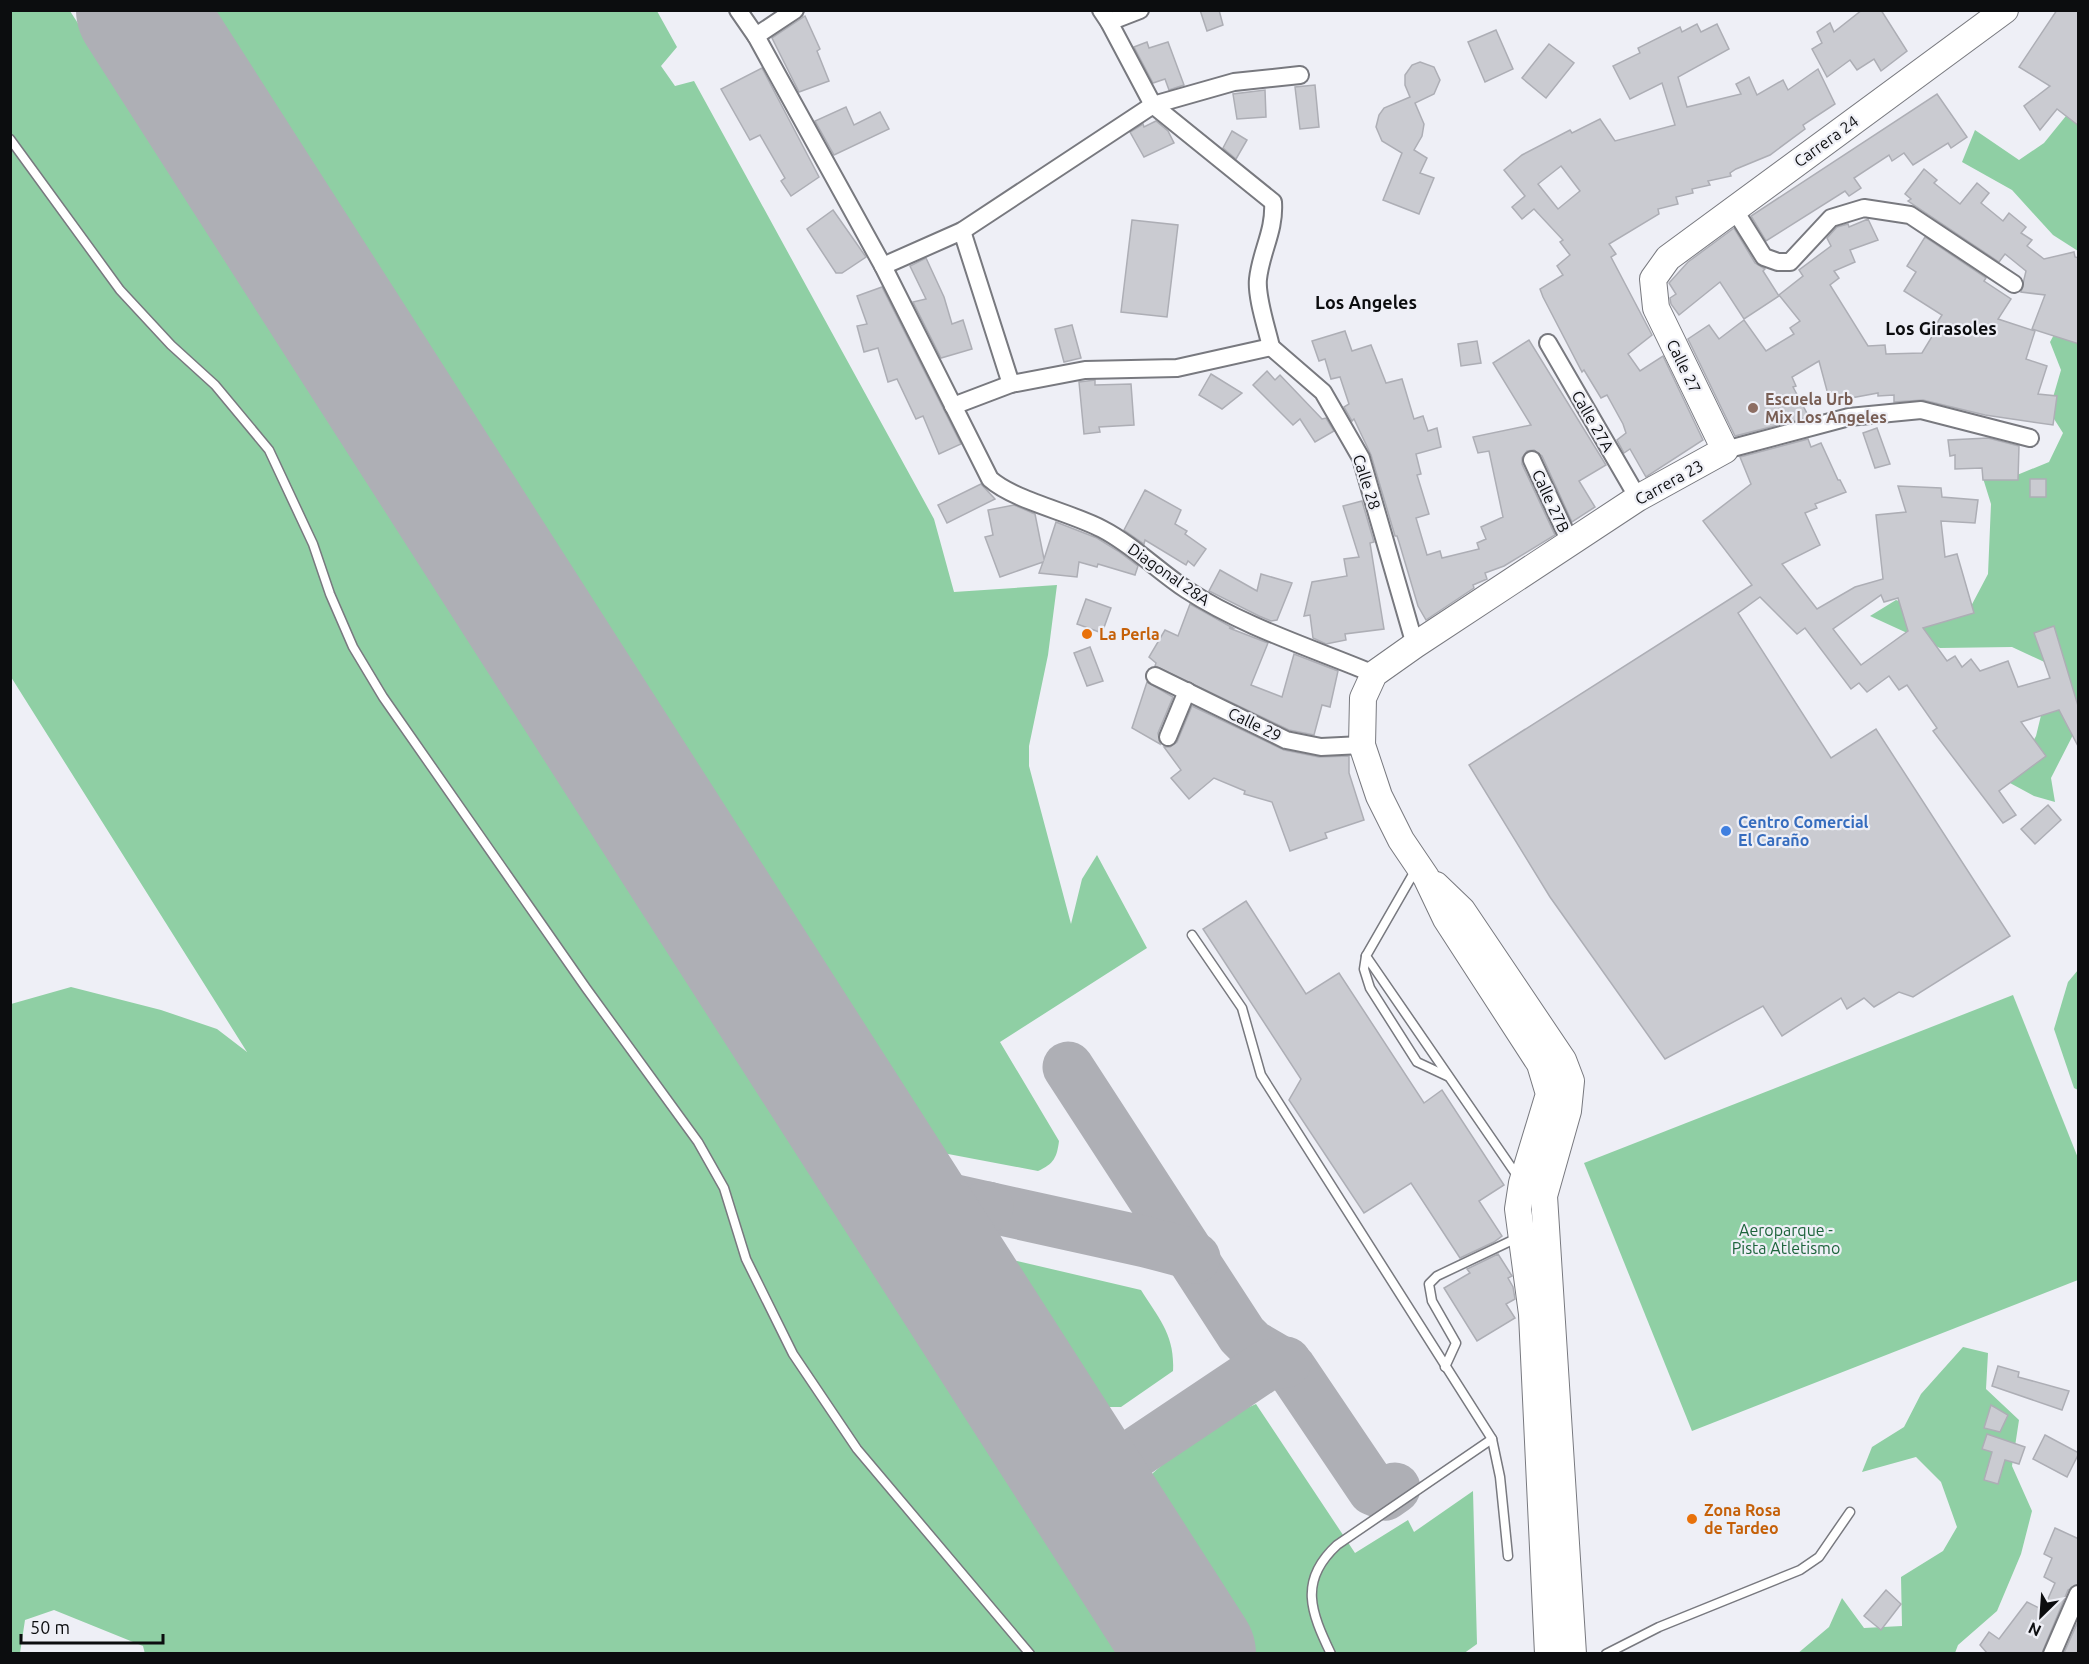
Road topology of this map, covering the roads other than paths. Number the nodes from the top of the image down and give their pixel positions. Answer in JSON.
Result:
{"nodes":[{"id":1,"x":738,"y":10,"type":"edge"},
{"id":2,"x":795,"y":10,"type":"edge"},
{"id":3,"x":1140,"y":10,"type":"edge"},
{"id":4,"x":2005,"y":10,"type":"edge"},
{"id":5,"x":1105,"y":16,"type":"edge"},
{"id":6,"x":756,"y":36,"type":"junction"},
{"id":7,"x":1300,"y":75,"type":"dead end"},
{"id":8,"x":1153,"y":105,"type":"junction"},
{"id":9,"x":10,"y":139,"type":"edge"},
{"id":10,"x":1734,"y":209,"type":"junction"},
{"id":11,"x":962,"y":231,"type":"junction"},
{"id":12,"x":883,"y":266,"type":"junction"},
{"id":13,"x":1653,"y":279,"type":"joint"},
{"id":14,"x":2014,"y":284,"type":"dead end"},
{"id":15,"x":1548,"y":343,"type":"dead end"},
{"id":16,"x":1271,"y":347,"type":"junction"},
{"id":17,"x":1011,"y":384,"type":"junction"},
{"id":18,"x":953,"y":406,"type":"junction"},
{"id":19,"x":2031,"y":438,"type":"dead end"},
{"id":20,"x":1725,"y":450,"type":"junction"},
{"id":21,"x":1532,"y":460,"type":"dead end"},
{"id":22,"x":1638,"y":498,"type":"junction"},
{"id":23,"x":1570,"y":542,"type":"junction"},
{"id":24,"x":1415,"y":645,"type":"junction"},
{"id":25,"x":1374,"y":674,"type":"junction"},
{"id":26,"x":1155,"y":676,"type":"dead end"},
{"id":27,"x":1187,"y":691,"type":"junction"},
{"id":28,"x":1167,"y":737,"type":"dead end"},
{"id":29,"x":1362,"y":745,"type":"junction"},
{"id":30,"x":1422,"y":872,"type":"junction"},
{"id":31,"x":1192,"y":935,"type":"dead end"},
{"id":32,"x":1366,"y":956,"type":"junction"},
{"id":33,"x":1447,"y":1076,"type":"junction"},
{"id":34,"x":1522,"y":1183,"type":"junction"},
{"id":35,"x":1520,"y":1236,"type":"junction"},
{"id":36,"x":1445,"y":1367,"type":"junction"},
{"id":37,"x":1492,"y":1439,"type":"junction"},
{"id":38,"x":1850,"y":1512,"type":"dead end"},
{"id":39,"x":1508,"y":1556,"type":"dead end"},
{"id":40,"x":2079,"y":1594,"type":"edge"},
{"id":41,"x":1030,"y":1653,"type":"edge"},
{"id":42,"x":1331,"y":1653,"type":"edge"},
{"id":43,"x":1548,"y":1653,"type":"edge"},
{"id":44,"x":1573,"y":1653,"type":"edge"},
{"id":45,"x":1606,"y":1653,"type":"edge"},
{"id":46,"x":2052,"y":1653,"type":"edge"}],
"edges":[{"from":1,"to":6,"type":"street"},
{"from":2,"to":6,"type":"street"},
{"from":3,"to":5,"type":"street"},
{"from":4,"to":10,"type":"main road","name":"Carrera 24"},
{"from":5,"to":8,"type":"street"},
{"from":6,"to":12,"type":"street"},
{"from":7,"to":8,"type":"street"},
{"from":8,"to":11,"type":"street"},
{"from":8,"to":16,"type":"street"},
{"from":9,"to":41,"type":"lane"},
{"from":10,"to":13,"type":"main road","name":"Carrera 24"},
{"from":10,"to":14,"type":"street"},
{"from":11,"to":12,"type":"street"},
{"from":11,"to":17,"type":"street"},
{"from":12,"to":18,"type":"street"},
{"from":13,"to":20,"type":"main road","name":"Calle 27"},
{"from":15,"to":22,"type":"street","name":"Calle 27A"},
{"from":16,"to":17,"type":"street"},
{"from":16,"to":24,"type":"street","name":"Calle 28"},
{"from":17,"to":18,"type":"street"},
{"from":18,"to":25,"type":"street","name":"Diagonal 28A"},
{"from":19,"to":20,"type":"street","name":"Carrera 23"},
{"from":20,"to":22,"type":"main road","name":"Carrera 23"},
{"from":21,"to":23,"type":"street","name":"Calle 27B"},
{"from":22,"to":23,"type":"main road","name":"Carrera 23"},
{"from":23,"to":24,"type":"main road","name":"Carrera 23"},
{"from":24,"to":25,"type":"main road","name":"Carrera 23"},
{"from":25,"to":29,"type":"main road"},
{"from":26,"to":27,"type":"street","name":"Calle 29"},
{"from":27,"to":28,"type":"street"},
{"from":27,"to":29,"type":"street","name":"Calle 29"},
{"from":29,"to":30,"type":"main road"},
{"from":30,"to":32,"type":"lane"},
{"from":30,"to":34,"type":"main road"},
{"from":30,"to":44,"type":"main road"},
{"from":31,"to":36,"type":"lane"},
{"from":32,"to":33,"type":"lane"},
{"from":32,"to":33,"type":"lane"},
{"from":33,"to":34,"type":"lane"},
{"from":34,"to":35,"type":"main road"},
{"from":35,"to":36,"type":"lane"},
{"from":35,"to":43,"type":"main road"},
{"from":36,"to":37,"type":"lane"},
{"from":37,"to":39,"type":"lane"},
{"from":37,"to":42,"type":"lane"},
{"from":38,"to":45,"type":"lane"},
{"from":40,"to":46,"type":"street"}]}
